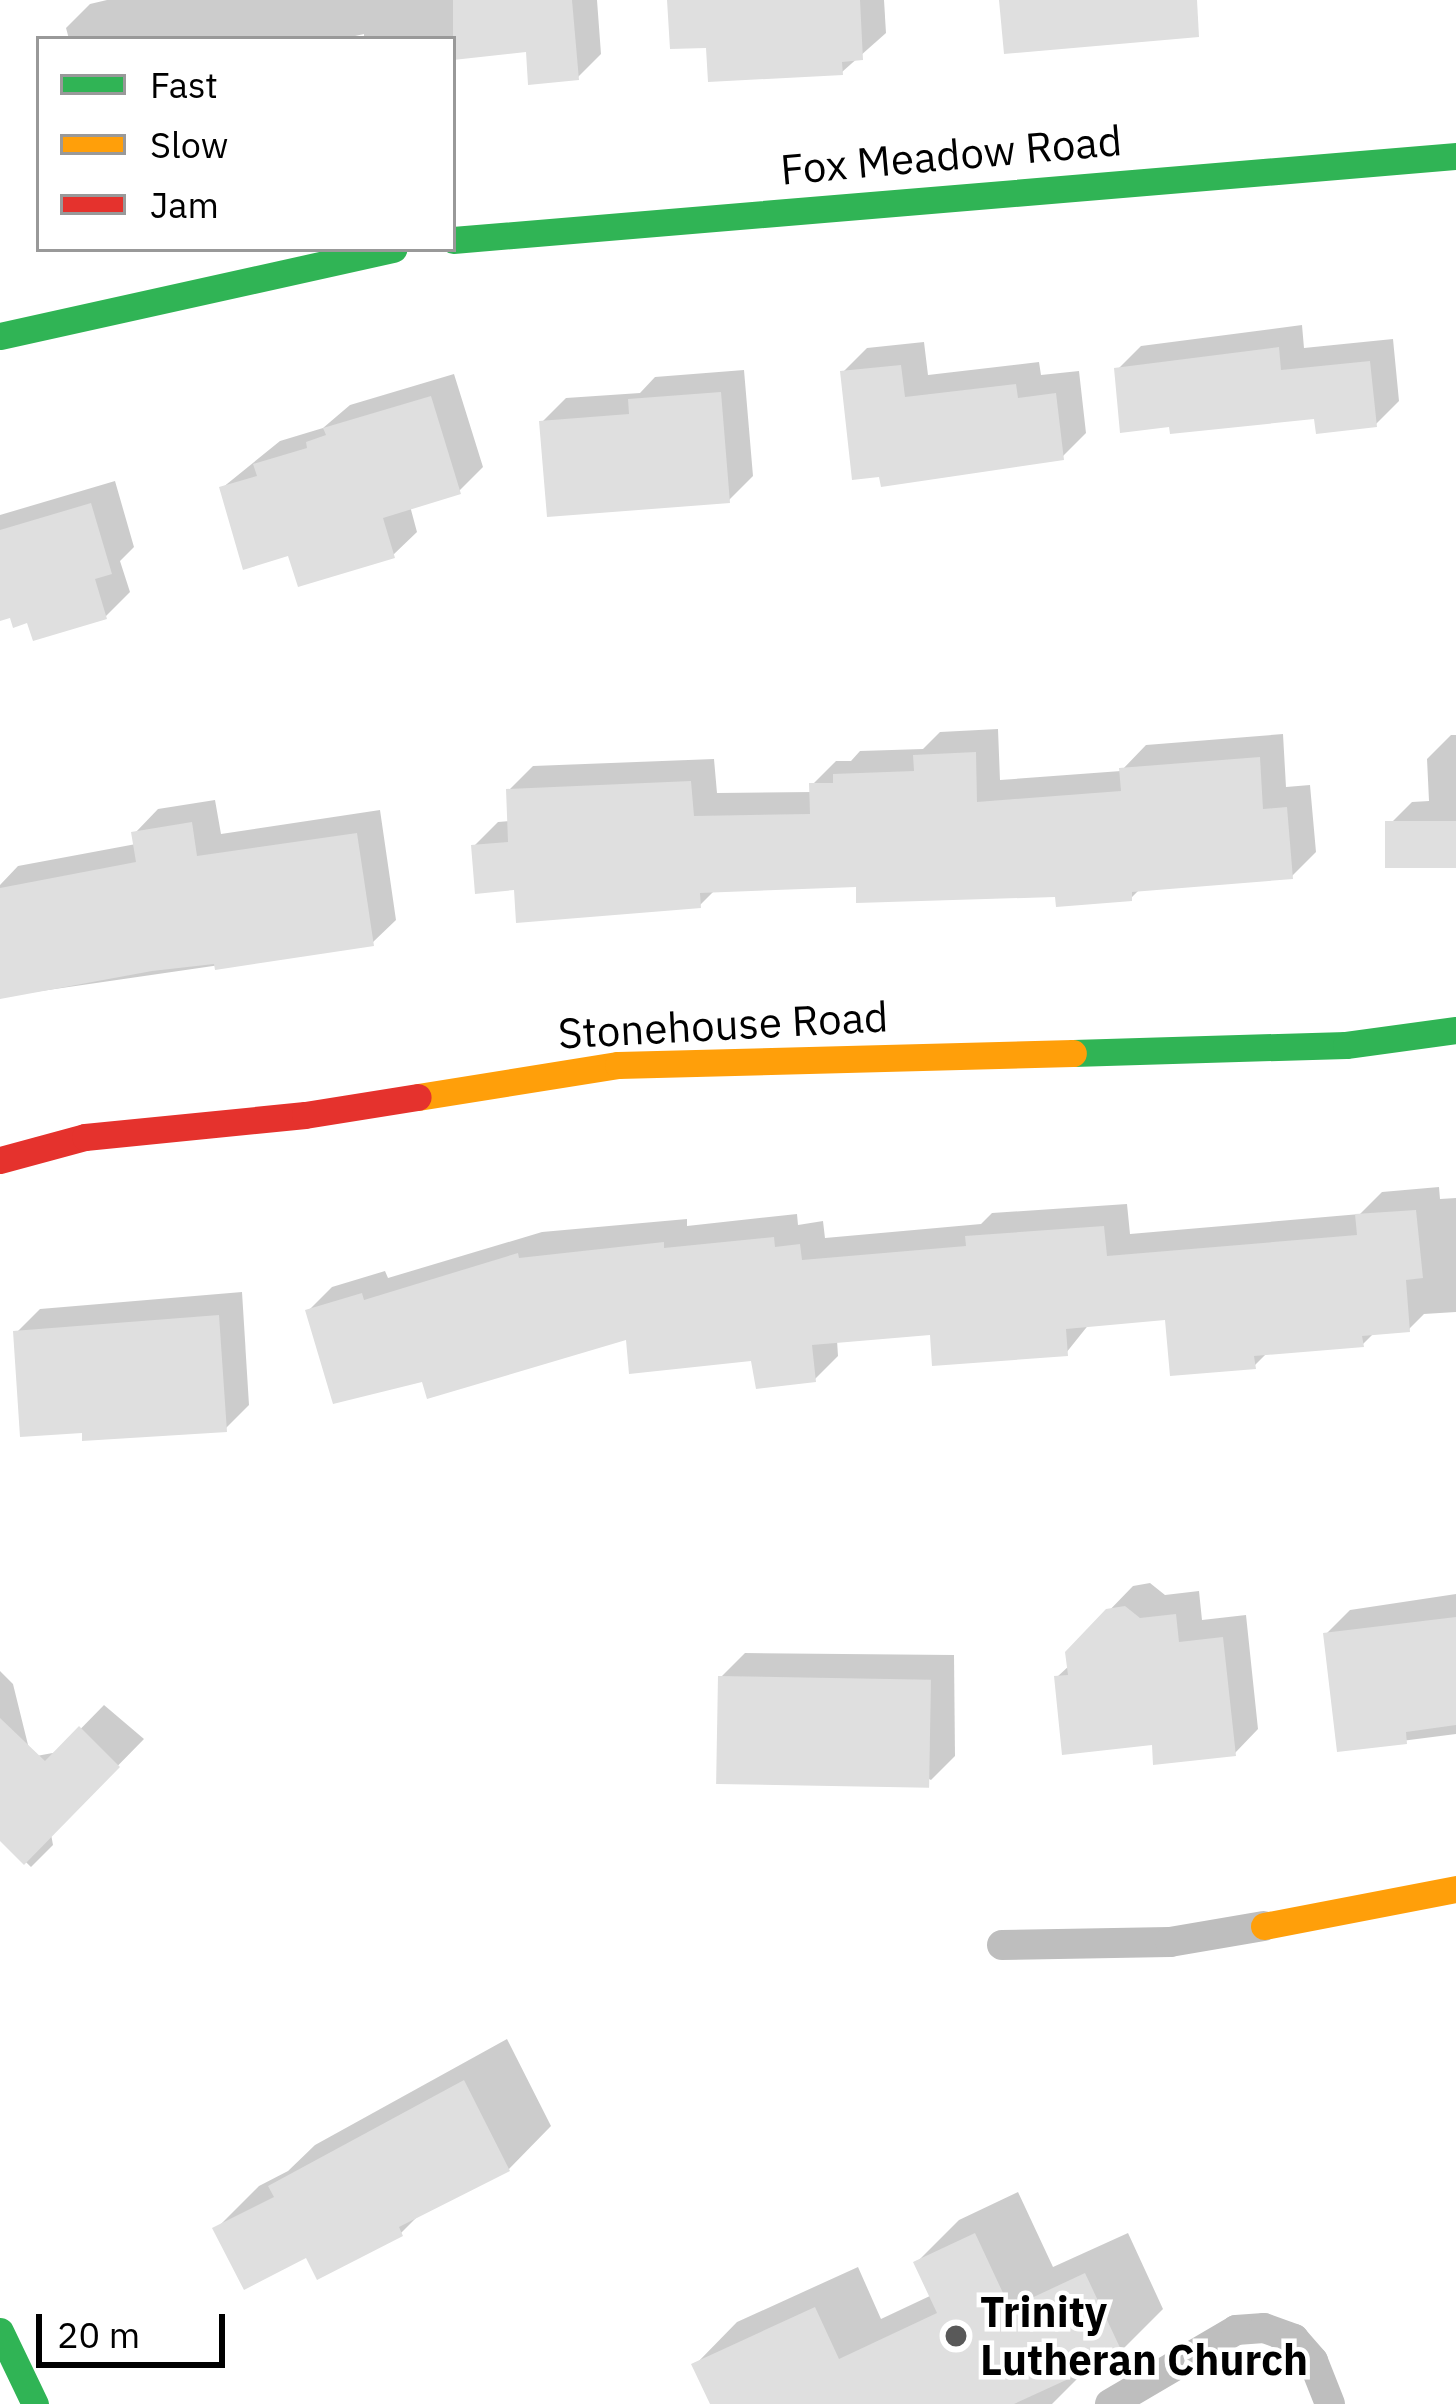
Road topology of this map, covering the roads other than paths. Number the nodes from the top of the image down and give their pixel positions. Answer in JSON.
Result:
{"nodes":[{"id":1,"x":1456,"y":156,"type":"edge"},
{"id":2,"x":456,"y":240,"type":"edge"},
{"id":3,"x":380,"y":252,"type":"edge"},
{"id":4,"x":0,"y":336,"type":"edge"},
{"id":5,"x":1456,"y":1030,"type":"edge"},
{"id":6,"x":0,"y":1160,"type":"edge"},
{"id":7,"x":1456,"y":1889,"type":"edge"},
{"id":8,"x":1264,"y":1926,"type":"joint"},
{"id":9,"x":1002,"y":1945,"type":"dead end"},
{"id":10,"x":0,"y":2331,"type":"edge"},
{"id":11,"x":35,"y":2404,"type":"edge"},
{"id":12,"x":1110,"y":2404,"type":"edge"},
{"id":13,"x":1330,"y":2404,"type":"edge"}],
"edges":[{"from":1,"to":2,"type":"street","name":"Fox Meadow Road"},
{"from":3,"to":4,"type":"street"},
{"from":5,"to":6,"type":"street","name":"Stonehouse Road"},
{"from":7,"to":8,"type":"street"},
{"from":8,"to":9,"type":"lane"},
{"from":10,"to":11,"type":"street"},
{"from":12,"to":13,"type":"lane"}]}
